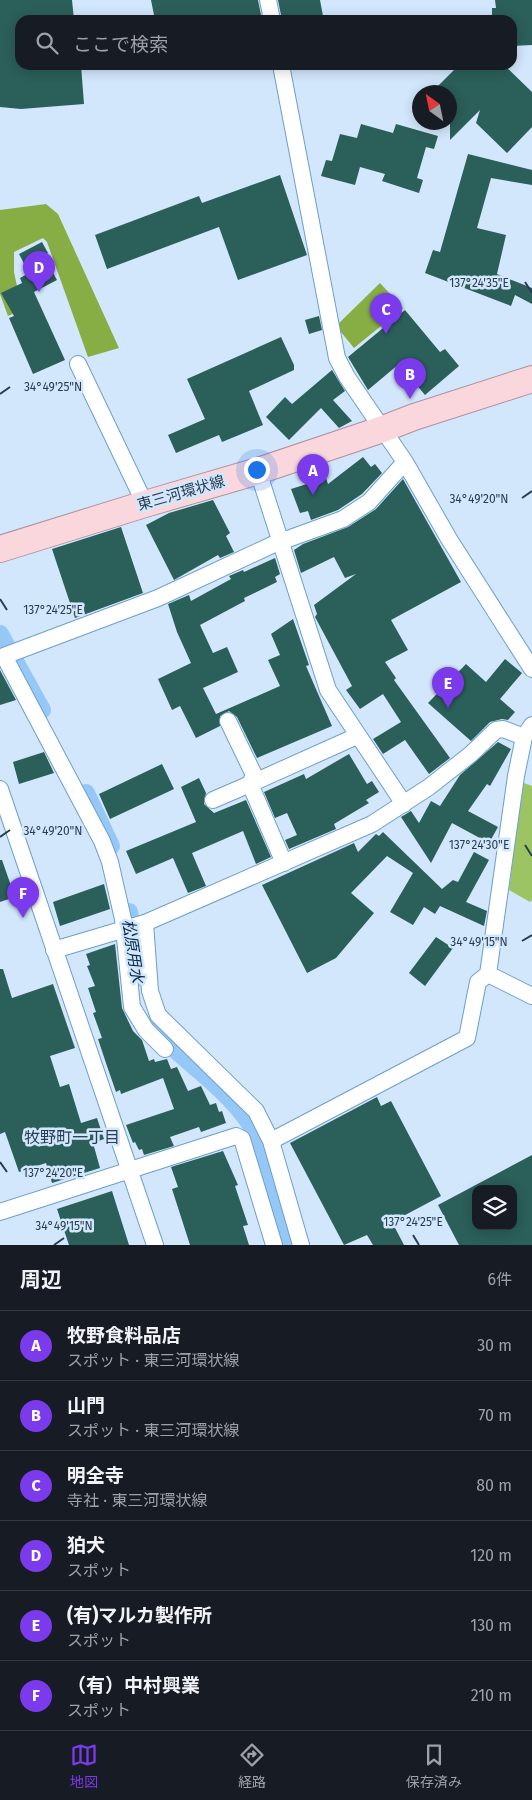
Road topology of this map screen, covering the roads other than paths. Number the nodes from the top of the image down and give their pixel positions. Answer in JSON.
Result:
{"nodes":[{"id":1,"x":268,"y":0,"type":"edge"},
{"id":2,"x":271,"y":15,"type":"edge"},
{"id":3,"x":282,"y":70,"type":"edge"},
{"id":4,"x":78,"y":364,"type":"dead end"},
{"id":5,"x":532,"y":379,"type":"edge"},
{"id":6,"x":383,"y":429,"type":"junction"},
{"id":7,"x":405,"y":462,"type":"junction"},
{"id":8,"x":258,"y":471,"type":"junction"},
{"id":9,"x":145,"y":504,"type":"junction"},
{"id":10,"x":282,"y":542,"type":"junction"},
{"id":11,"x":0,"y":549,"type":"edge"},
{"id":12,"x":532,"y":669,"type":"edge"},
{"id":13,"x":228,"y":721,"type":"dead end"},
{"id":14,"x":528,"y":731,"type":"edge"},
{"id":15,"x":357,"y":736,"type":"junction"},
{"id":16,"x":250,"y":784,"type":"junction"},
{"id":17,"x":0,"y":789,"type":"edge"},
{"id":18,"x":212,"y":800,"type":"dead end"},
{"id":19,"x":404,"y":804,"type":"junction"},
{"id":20,"x":284,"y":863,"type":"junction"},
{"id":21,"x":144,"y":923,"type":"junction"},
{"id":22,"x":125,"y":929,"type":"junction"},
{"id":23,"x":54,"y":950,"type":"junction"},
{"id":24,"x":488,"y":974,"type":"junction"},
{"id":25,"x":532,"y":996,"type":"edge"},
{"id":26,"x":165,"y":1049,"type":"dead end"},
{"id":27,"x":271,"y":1141,"type":"junction"},
{"id":28,"x":130,"y":1170,"type":"junction"},
{"id":29,"x":0,"y":1212,"type":"edge"},
{"id":30,"x":155,"y":1245,"type":"edge"},
{"id":31,"x":274,"y":1245,"type":"edge"},
{"id":32,"x":301,"y":1245,"type":"edge"}],
"edges":[{"from":1,"to":2,"type":"street"},
{"from":3,"to":6,"type":"street"},
{"from":4,"to":9,"type":"street"},
{"from":5,"to":6,"type":"main road","name":"東三河環状線"},
{"from":6,"to":7,"type":"street"},
{"from":6,"to":8,"type":"main road","name":"東三河環状線"},
{"from":7,"to":10,"type":"street"},
{"from":7,"to":12,"type":"street"},
{"from":8,"to":9,"type":"main road","name":"東三河環状線"},
{"from":8,"to":10,"type":"street"},
{"from":9,"to":11,"type":"main road","name":"東三河環状線"},
{"from":10,"to":15,"type":"street"},
{"from":10,"to":22,"type":"street"},
{"from":13,"to":16,"type":"street"},
{"from":14,"to":19,"type":"street"},
{"from":14,"to":24,"type":"street"},
{"from":15,"to":16,"type":"street"},
{"from":15,"to":19,"type":"street"},
{"from":16,"to":18,"type":"street"},
{"from":16,"to":20,"type":"street"},
{"from":17,"to":23,"type":"street"},
{"from":19,"to":20,"type":"street"},
{"from":20,"to":21,"type":"street"},
{"from":21,"to":22,"type":"street"},
{"from":21,"to":27,"type":"street"},
{"from":22,"to":23,"type":"street"},
{"from":22,"to":26,"type":"street"},
{"from":23,"to":28,"type":"street"},
{"from":24,"to":25,"type":"street"},
{"from":24,"to":27,"type":"street"},
{"from":27,"to":32,"type":"street"},
{"from":28,"to":29,"type":"street"},
{"from":28,"to":30,"type":"street"},
{"from":28,"to":31,"type":"street"}]}
